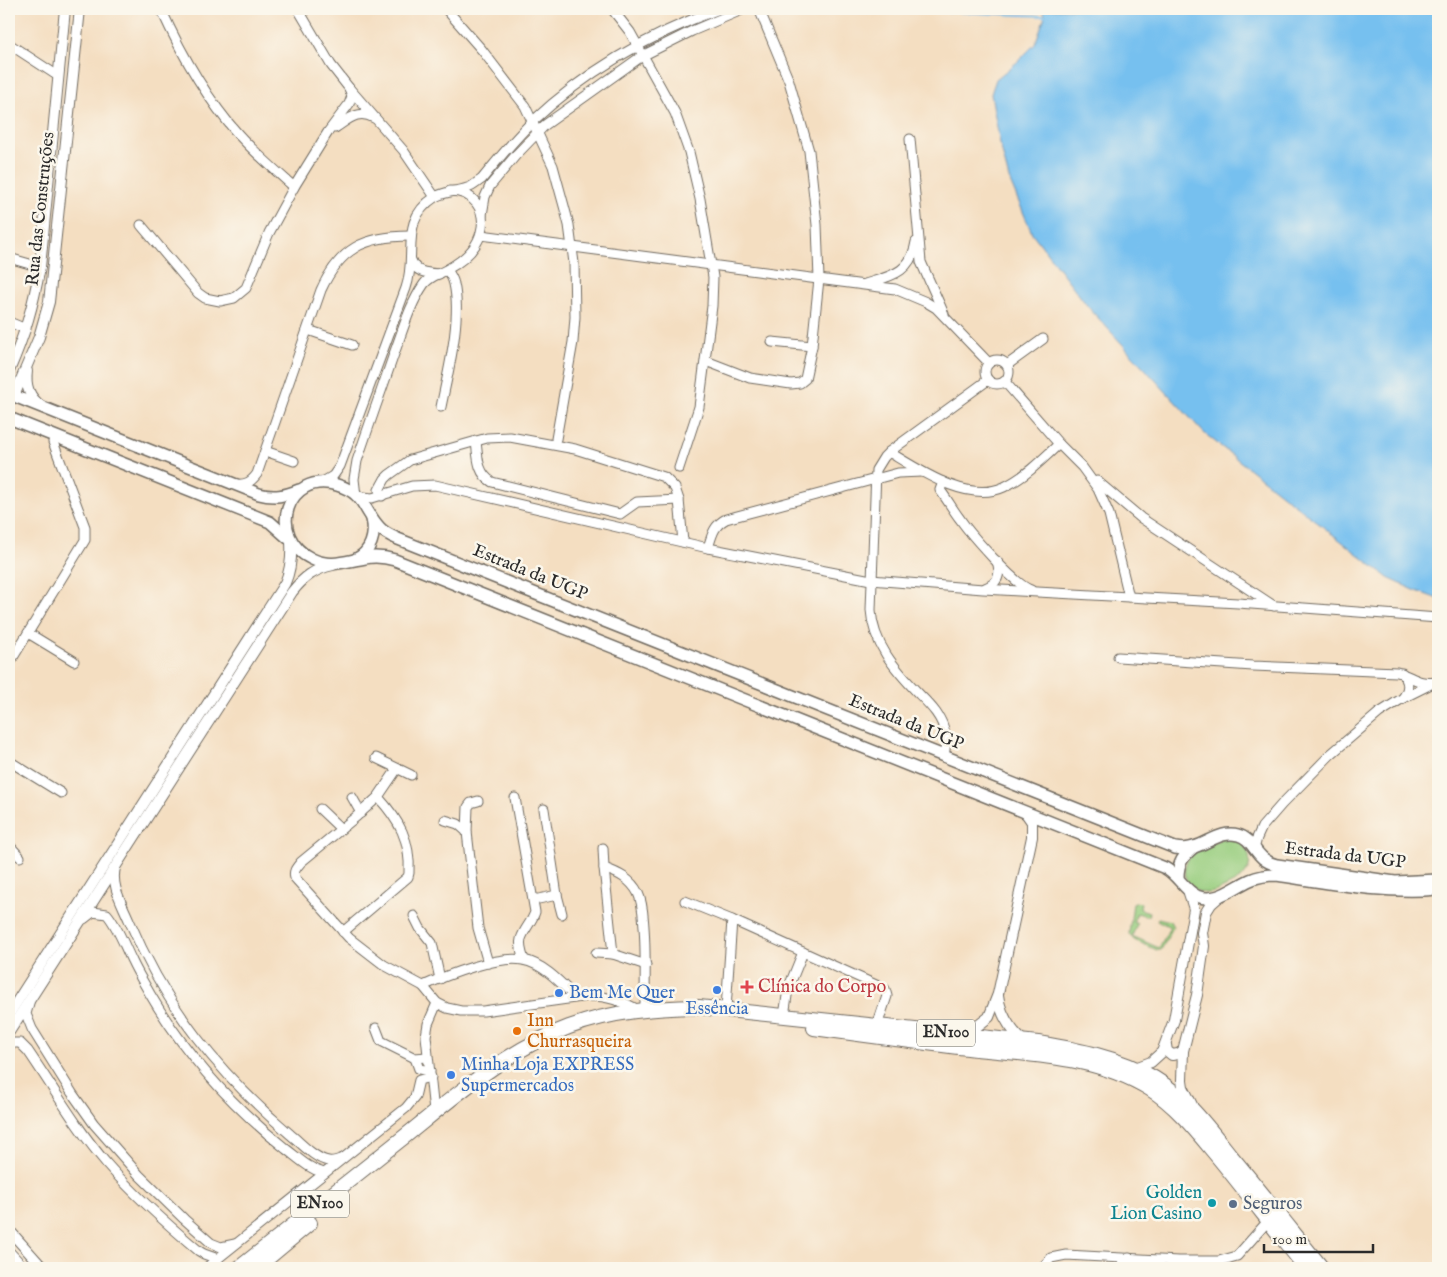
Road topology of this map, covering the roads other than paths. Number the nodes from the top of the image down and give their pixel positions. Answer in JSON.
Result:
{"nodes":[{"id":1,"x":65,"y":9,"type":"edge"},
{"id":2,"x":80,"y":9,"type":"edge"},
{"id":3,"x":161,"y":9,"type":"edge"},
{"id":4,"x":298,"y":9,"type":"edge"},
{"id":5,"x":446,"y":9,"type":"edge"},
{"id":6,"x":612,"y":9,"type":"edge"},
{"id":7,"x":719,"y":9,"type":"edge"},
{"id":8,"x":744,"y":9,"type":"edge"},
{"id":9,"x":759,"y":9,"type":"edge"},
{"id":10,"x":9,"y":44,"type":"edge"},
{"id":11,"x":637,"y":46,"type":"junction"},
{"id":12,"x":642,"y":56,"type":"junction"},
{"id":13,"x":58,"y":76,"type":"junction"},
{"id":14,"x":349,"y":88,"type":"junction"},
{"id":15,"x":379,"y":122,"type":"junction"},
{"id":16,"x":532,"y":122,"type":"junction"},
{"id":17,"x":328,"y":132,"type":"junction"},
{"id":18,"x":538,"y":132,"type":"junction"},
{"id":19,"x":910,"y":139,"type":"dead end"},
{"id":20,"x":294,"y":187,"type":"junction"},
{"id":21,"x":450,"y":191,"type":"junction"},
{"id":22,"x":435,"y":197,"type":"junction"},
{"id":23,"x":482,"y":216,"type":"junction"},
{"id":24,"x":141,"y":226,"type":"dead end"},
{"id":25,"x":481,"y":235,"type":"junction"},
{"id":26,"x":918,"y":235,"type":"junction"},
{"id":27,"x":410,"y":236,"type":"junction"},
{"id":28,"x":572,"y":246,"type":"junction"},
{"id":29,"x":9,"y":258,"type":"edge"},
{"id":30,"x":411,"y":259,"type":"junction"},
{"id":31,"x":711,"y":266,"type":"junction"},
{"id":32,"x":40,"y":267,"type":"junction"},
{"id":33,"x":443,"y":272,"type":"junction"},
{"id":34,"x":819,"y":279,"type":"junction"},
{"id":35,"x":862,"y":285,"type":"junction"},
{"id":36,"x":945,"y":316,"type":"junction"},
{"id":37,"x":9,"y":322,"type":"edge"},
{"id":38,"x":26,"y":329,"type":"junction"},
{"id":39,"x":308,"y":330,"type":"junction"},
{"id":40,"x":1043,"y":339,"type":"dead end"},
{"id":41,"x":772,"y":342,"type":"dead end"},
{"id":42,"x":352,"y":345,"type":"dead end"},
{"id":43,"x":812,"y":346,"type":"junction"},
{"id":44,"x":17,"y":352,"type":"junction"},
{"id":45,"x":30,"y":360,"type":"junction"},
{"id":46,"x":706,"y":361,"type":"junction"},
{"id":47,"x":989,"y":363,"type":"junction"},
{"id":48,"x":1007,"y":365,"type":"junction"},
{"id":49,"x":9,"y":366,"type":"edge"},
{"id":50,"x":9,"y":372,"type":"edge"},
{"id":51,"x":988,"y":380,"type":"junction"},
{"id":52,"x":1005,"y":382,"type":"junction"},
{"id":53,"x":10,"y":399,"type":"edge"},
{"id":54,"x":441,"y":407,"type":"dead end"},
{"id":55,"x":44,"y":409,"type":"junction"},
{"id":56,"x":9,"y":418,"type":"edge"},
{"id":57,"x":556,"y":440,"type":"dead end"},
{"id":58,"x":476,"y":441,"type":"junction"},
{"id":59,"x":53,"y":442,"type":"dead end"},
{"id":60,"x":1059,"y":444,"type":"junction"},
{"id":61,"x":265,"y":451,"type":"junction"},
{"id":62,"x":889,"y":452,"type":"junction"},
{"id":63,"x":294,"y":461,"type":"dead end"},
{"id":64,"x":1082,"y":467,"type":"junction"},
{"id":65,"x":679,"y":468,"type":"dead end"},
{"id":66,"x":922,"y":472,"type":"junction"},
{"id":67,"x":257,"y":474,"type":"junction"},
{"id":68,"x":875,"y":478,"type":"junction"},
{"id":69,"x":322,"y":482,"type":"junction"},
{"id":70,"x":943,"y":482,"type":"junction"},
{"id":71,"x":235,"y":484,"type":"junction"},
{"id":72,"x":307,"y":486,"type":"junction"},
{"id":73,"x":267,"y":496,"type":"junction"},
{"id":74,"x":356,"y":496,"type":"junction"},
{"id":75,"x":382,"y":496,"type":"junction"},
{"id":76,"x":679,"y":500,"type":"junction"},
{"id":77,"x":371,"y":517,"type":"junction"},
{"id":78,"x":291,"y":542,"type":"junction"},
{"id":79,"x":683,"y":542,"type":"junction"},
{"id":80,"x":708,"y":548,"type":"junction"},
{"id":81,"x":352,"y":561,"type":"junction"},
{"id":82,"x":997,"y":561,"type":"junction"},
{"id":83,"x":334,"y":564,"type":"junction"},
{"id":84,"x":872,"y":580,"type":"junction"},
{"id":85,"x":983,"y":588,"type":"junction"},
{"id":86,"x":1034,"y":592,"type":"junction"},
{"id":87,"x":1129,"y":598,"type":"junction"},
{"id":88,"x":1274,"y":606,"type":"junction"},
{"id":89,"x":1438,"y":618,"type":"edge"},
{"id":90,"x":28,"y":633,"type":"junction"},
{"id":91,"x":1118,"y":658,"type":"dead end"},
{"id":92,"x":74,"y":661,"type":"dead end"},
{"id":93,"x":9,"y":664,"type":"edge"},
{"id":94,"x":1402,"y":673,"type":"junction"},
{"id":95,"x":1436,"y":682,"type":"edge"},
{"id":96,"x":1403,"y":698,"type":"junction"},
{"id":97,"x":944,"y":757,"type":"junction"},
{"id":98,"x":376,"y":758,"type":"dead end"},
{"id":99,"x":9,"y":761,"type":"edge"},
{"id":100,"x":397,"y":769,"type":"junction"},
{"id":101,"x":411,"y":775,"type":"dead end"},
{"id":102,"x":61,"y":793,"type":"dead end"},
{"id":103,"x":378,"y":797,"type":"junction"},
{"id":104,"x":352,"y":798,"type":"dead end"},
{"id":105,"x":515,"y":798,"type":"dead end"},
{"id":106,"x":478,"y":800,"type":"dead end"},
{"id":107,"x":320,"y":809,"type":"dead end"},
{"id":108,"x":544,"y":809,"type":"dead end"},
{"id":109,"x":1025,"y":812,"type":"junction"},
{"id":110,"x":361,"y":813,"type":"junction"},
{"id":111,"x":445,"y":820,"type":"dead end"},
{"id":112,"x":1053,"y":822,"type":"junction"},
{"id":113,"x":1262,"y":827,"type":"junction"},
{"id":114,"x":341,"y":829,"type":"junction"},
{"id":115,"x":467,"y":832,"type":"junction"},
{"id":116,"x":1238,"y":835,"type":"junction"},
{"id":117,"x":1032,"y":837,"type":"junction"},
{"id":118,"x":9,"y":845,"type":"edge"},
{"id":119,"x":1194,"y":847,"type":"junction"},
{"id":120,"x":603,"y":848,"type":"dead end"},
{"id":121,"x":1254,"y":849,"type":"junction"},
{"id":122,"x":20,"y":857,"type":"dead end"},
{"id":123,"x":119,"y":861,"type":"junction"},
{"id":124,"x":604,"y":868,"type":"junction"},
{"id":125,"x":1178,"y":878,"type":"junction"},
{"id":126,"x":1251,"y":880,"type":"junction"},
{"id":127,"x":1438,"y":880,"type":"edge"},
{"id":128,"x":1438,"y":889,"type":"edge"},
{"id":129,"x":1188,"y":890,"type":"junction"},
{"id":130,"x":558,"y":896,"type":"junction"},
{"id":131,"x":1220,"y":896,"type":"junction"},
{"id":132,"x":534,"y":900,"type":"junction"},
{"id":133,"x":685,"y":900,"type":"dead end"},
{"id":134,"x":562,"y":914,"type":"dead end"},
{"id":135,"x":414,"y":916,"type":"dead end"},
{"id":136,"x":732,"y":920,"type":"junction"},
{"id":137,"x":77,"y":926,"type":"junction"},
{"id":138,"x":343,"y":932,"type":"junction"},
{"id":139,"x":803,"y":952,"type":"junction"},
{"id":140,"x":596,"y":953,"type":"dead end"},
{"id":141,"x":613,"y":954,"type":"junction"},
{"id":142,"x":524,"y":960,"type":"junction"},
{"id":143,"x":488,"y":963,"type":"junction"},
{"id":144,"x":646,"y":965,"type":"junction"},
{"id":145,"x":440,"y":979,"type":"junction"},
{"id":146,"x":423,"y":986,"type":"junction"},
{"id":147,"x":998,"y":994,"type":"junction"},
{"id":148,"x":32,"y":996,"type":"junction"},
{"id":149,"x":576,"y":997,"type":"junction"},
{"id":150,"x":437,"y":1003,"type":"junction"},
{"id":151,"x":642,"y":1009,"type":"junction"},
{"id":152,"x":726,"y":1009,"type":"junction"},
{"id":153,"x":9,"y":1014,"type":"edge"},
{"id":154,"x":784,"y":1016,"type":"junction"},
{"id":155,"x":877,"y":1026,"type":"junction"},
{"id":156,"x":376,"y":1028,"type":"dead end"},
{"id":157,"x":9,"y":1032,"type":"edge"},
{"id":158,"x":966,"y":1035,"type":"junction"},
{"id":159,"x":196,"y":1038,"type":"junction"},
{"id":160,"x":1022,"y":1041,"type":"junction"},
{"id":161,"x":9,"y":1043,"type":"edge"},
{"id":162,"x":1166,"y":1045,"type":"junction"},
{"id":163,"x":184,"y":1046,"type":"junction"},
{"id":164,"x":1183,"y":1050,"type":"junction"},
{"id":165,"x":428,"y":1057,"type":"junction"},
{"id":166,"x":212,"y":1058,"type":"junction"},
{"id":167,"x":415,"y":1058,"type":"junction"},
{"id":168,"x":200,"y":1066,"type":"junction"},
{"id":169,"x":1135,"y":1068,"type":"junction"},
{"id":170,"x":430,"y":1074,"type":"junction"},
{"id":171,"x":434,"y":1112,"type":"junction"},
{"id":172,"x":1202,"y":1120,"type":"junction"},
{"id":173,"x":109,"y":1143,"type":"junction"},
{"id":174,"x":98,"y":1151,"type":"junction"},
{"id":175,"x":317,"y":1155,"type":"junction"},
{"id":176,"x":343,"y":1158,"type":"junction"},
{"id":177,"x":126,"y":1162,"type":"junction"},
{"id":178,"x":306,"y":1164,"type":"junction"},
{"id":179,"x":115,"y":1172,"type":"junction"},
{"id":180,"x":324,"y":1173,"type":"junction"},
{"id":181,"x":303,"y":1189,"type":"junction"},
{"id":182,"x":1268,"y":1221,"type":"junction"},
{"id":183,"x":9,"y":1230,"type":"edge"},
{"id":184,"x":18,"y":1241,"type":"junction"},
{"id":185,"x":212,"y":1243,"type":"junction"},
{"id":186,"x":236,"y":1244,"type":"junction"},
{"id":187,"x":199,"y":1251,"type":"junction"},
{"id":188,"x":9,"y":1252,"type":"edge"},
{"id":189,"x":1129,"y":1258,"type":"junction"},
{"id":190,"x":218,"y":1259,"type":"junction"},
{"id":191,"x":36,"y":1260,"type":"junction"},
{"id":192,"x":24,"y":1268,"type":"edge"},
{"id":193,"x":43,"y":1268,"type":"edge"},
{"id":194,"x":201,"y":1268,"type":"edge"},
{"id":195,"x":206,"y":1268,"type":"edge"},
{"id":196,"x":239,"y":1268,"type":"edge"},
{"id":197,"x":256,"y":1268,"type":"edge"},
{"id":198,"x":1042,"y":1268,"type":"edge"},
{"id":199,"x":1120,"y":1268,"type":"edge"},
{"id":200,"x":1306,"y":1268,"type":"edge"},
{"id":201,"x":1322,"y":1268,"type":"edge"}],
"edges":[{"from":1,"to":13,"type":"street","name":"Rua das Construções"},
{"from":2,"to":45,"type":"street","name":"Rua das Construções"},
{"from":3,"to":20,"type":"street"},
{"from":4,"to":14,"type":"street"},
{"from":5,"to":16,"type":"street"},
{"from":6,"to":11,"type":"street"},
{"from":7,"to":11,"type":"street"},
{"from":8,"to":12,"type":"street"},
{"from":9,"to":34,"type":"street"},
{"from":10,"to":13,"type":"street"},
{"from":11,"to":12,"type":"street"},
{"from":11,"to":16,"type":"street"},
{"from":12,"to":18,"type":"street"},
{"from":12,"to":31,"type":"street"},
{"from":13,"to":32,"type":"street","name":"Rua das Construções"},
{"from":14,"to":15,"type":"street"},
{"from":14,"to":17,"type":"street"},
{"from":15,"to":17,"type":"street"},
{"from":15,"to":22,"type":"street"},
{"from":16,"to":18,"type":"street"},
{"from":16,"to":21,"type":"street"},
{"from":17,"to":20,"type":"street"},
{"from":18,"to":23,"type":"street"},
{"from":18,"to":28,"type":"street"},
{"from":19,"to":26,"type":"street"},
{"from":20,"to":24,"type":"street"},
{"from":21,"to":22,"type":"street"},
{"from":21,"to":23,"type":"street"},
{"from":22,"to":27,"type":"street"},
{"from":23,"to":25,"type":"street"},
{"from":25,"to":28,"type":"street"},
{"from":25,"to":33,"type":"street"},
{"from":26,"to":35,"type":"street"},
{"from":26,"to":36,"type":"street"},
{"from":27,"to":30,"type":"street"},
{"from":27,"to":39,"type":"street"},
{"from":28,"to":31,"type":"street"},
{"from":28,"to":57,"type":"street"},
{"from":29,"to":32,"type":"street"},
{"from":30,"to":33,"type":"street"},
{"from":30,"to":69,"type":"street"},
{"from":31,"to":34,"type":"street"},
{"from":31,"to":46,"type":"street"},
{"from":32,"to":38,"type":"street","name":"Rua das Construções"},
{"from":33,"to":54,"type":"street"},
{"from":33,"to":74,"type":"street"},
{"from":34,"to":35,"type":"street"},
{"from":34,"to":43,"type":"street"},
{"from":35,"to":36,"type":"street"},
{"from":36,"to":47,"type":"street"},
{"from":37,"to":38,"type":"street"},
{"from":38,"to":44,"type":"street","name":"Rua das Construções"},
{"from":39,"to":42,"type":"street"},
{"from":39,"to":61,"type":"street"},
{"from":40,"to":48,"type":"street"},
{"from":41,"to":43,"type":"street"},
{"from":43,"to":46,"type":"street"},
{"from":44,"to":49,"type":"street"},
{"from":44,"to":50,"type":"street","name":"Rua das Construções"},
{"from":45,"to":53,"type":"street","name":"Rua das Construções"},
{"from":45,"to":55,"type":"street"},
{"from":46,"to":65,"type":"street"},
{"from":47,"to":48,"type":"street"},
{"from":47,"to":51,"type":"street"},
{"from":48,"to":52,"type":"street"},
{"from":51,"to":52,"type":"street"},
{"from":51,"to":62,"type":"street"},
{"from":52,"to":60,"type":"street"},
{"from":53,"to":55,"type":"main road"},
{"from":55,"to":71,"type":"main road"},
{"from":56,"to":78,"type":"main road"},
{"from":58,"to":75,"type":"street"},
{"from":58,"to":76,"type":"street"},
{"from":58,"to":76,"type":"street"},
{"from":59,"to":90,"type":"street"},
{"from":60,"to":64,"type":"street"},
{"from":60,"to":70,"type":"street"},
{"from":61,"to":63,"type":"street"},
{"from":61,"to":67,"type":"street"},
{"from":62,"to":66,"type":"street"},
{"from":62,"to":68,"type":"street"},
{"from":64,"to":87,"type":"street"},
{"from":64,"to":88,"type":"street"},
{"from":66,"to":68,"type":"street"},
{"from":66,"to":70,"type":"street"},
{"from":67,"to":71,"type":"street"},
{"from":67,"to":73,"type":"street"},
{"from":68,"to":80,"type":"street"},
{"from":68,"to":84,"type":"street"},
{"from":69,"to":72,"type":"main road"},
{"from":69,"to":74,"type":"main road","name":"Estrada da UGP"},
{"from":70,"to":82,"type":"street"},
{"from":71,"to":73,"type":"main road"},
{"from":72,"to":73,"type":"main road"},
{"from":72,"to":78,"type":"main road"},
{"from":74,"to":75,"type":"street"},
{"from":74,"to":77,"type":"main road","name":"Estrada da UGP"},
{"from":75,"to":77,"type":"street"},
{"from":75,"to":79,"type":"street"},
{"from":76,"to":79,"type":"street"},
{"from":77,"to":81,"type":"main road"},
{"from":77,"to":97,"type":"main road","name":"Estrada da UGP"},
{"from":78,"to":83,"type":"main road"},
{"from":78,"to":153,"type":"street"},
{"from":79,"to":80,"type":"street"},
{"from":80,"to":84,"type":"street"},
{"from":81,"to":83,"type":"main road"},
{"from":81,"to":109,"type":"main road"},
{"from":82,"to":85,"type":"street"},
{"from":82,"to":86,"type":"street"},
{"from":83,"to":123,"type":"street"},
{"from":84,"to":85,"type":"street"},
{"from":84,"to":97,"type":"street"},
{"from":85,"to":86,"type":"street"},
{"from":86,"to":87,"type":"street"},
{"from":87,"to":88,"type":"street"},
{"from":88,"to":89,"type":"street"},
{"from":90,"to":92,"type":"street"},
{"from":90,"to":93,"type":"street"},
{"from":91,"to":94,"type":"street"},
{"from":94,"to":95,"type":"street"},
{"from":94,"to":96,"type":"street"},
{"from":95,"to":96,"type":"street"},
{"from":96,"to":113,"type":"street"},
{"from":97,"to":119,"type":"main road","name":"Estrada da UGP"},
{"from":98,"to":100,"type":"street"},
{"from":99,"to":102,"type":"street"},
{"from":100,"to":101,"type":"street"},
{"from":100,"to":103,"type":"street"},
{"from":103,"to":110,"type":"street"},
{"from":103,"to":138,"type":"street"},
{"from":104,"to":110,"type":"street"},
{"from":105,"to":132,"type":"street"},
{"from":106,"to":115,"type":"street"},
{"from":107,"to":114,"type":"street"},
{"from":108,"to":130,"type":"street"},
{"from":109,"to":112,"type":"main road"},
{"from":109,"to":117,"type":"street"},
{"from":110,"to":114,"type":"street"},
{"from":111,"to":115,"type":"street"},
{"from":112,"to":117,"type":"street"},
{"from":112,"to":125,"type":"main road"},
{"from":113,"to":116,"type":"street"},
{"from":113,"to":121,"type":"street"},
{"from":114,"to":138,"type":"street"},
{"from":115,"to":143,"type":"street"},
{"from":116,"to":119,"type":"main road","name":"Estrada da UGP"},
{"from":116,"to":121,"type":"main road","name":"Estrada da UGP"},
{"from":117,"to":147,"type":"street"},
{"from":118,"to":122,"type":"street"},
{"from":119,"to":125,"type":"main road"},
{"from":120,"to":124,"type":"street"},
{"from":121,"to":126,"type":"main road"},
{"from":121,"to":127,"type":"main road","name":"Estrada da UGP"},
{"from":123,"to":137,"type":"street"},
{"from":123,"to":159,"type":"street"},
{"from":124,"to":141,"type":"street"},
{"from":124,"to":144,"type":"street"},
{"from":125,"to":129,"type":"main road"},
{"from":126,"to":128,"type":"main road","name":"Estrada da UGP"},
{"from":126,"to":131,"type":"main road"},
{"from":129,"to":131,"type":"main road"},
{"from":129,"to":162,"type":"street"},
{"from":130,"to":132,"type":"street"},
{"from":130,"to":134,"type":"street"},
{"from":131,"to":164,"type":"street"},
{"from":132,"to":142,"type":"street"},
{"from":133,"to":136,"type":"street"},
{"from":135,"to":145,"type":"street"},
{"from":136,"to":139,"type":"street"},
{"from":136,"to":152,"type":"street"},
{"from":137,"to":148,"type":"street"},
{"from":137,"to":163,"type":"street"},
{"from":138,"to":146,"type":"street"},
{"from":139,"to":154,"type":"street"},
{"from":139,"to":155,"type":"street"},
{"from":140,"to":141,"type":"street"},
{"from":141,"to":144,"type":"street"},
{"from":142,"to":143,"type":"street"},
{"from":142,"to":149,"type":"street"},
{"from":143,"to":145,"type":"street"},
{"from":144,"to":151,"type":"street"},
{"from":145,"to":146,"type":"street"},
{"from":146,"to":150,"type":"street"},
{"from":147,"to":158,"type":"street"},
{"from":147,"to":160,"type":"street"},
{"from":148,"to":157,"type":"street"},
{"from":148,"to":173,"type":"street"},
{"from":149,"to":150,"type":"street"},
{"from":149,"to":151,"type":"street"},
{"from":150,"to":165,"type":"street"},
{"from":151,"to":152,"type":"main road","number":"EN100"},
{"from":151,"to":171,"type":"main road","number":"EN100"},
{"from":152,"to":154,"type":"main road","number":"EN100"},
{"from":154,"to":155,"type":"main road","number":"EN100"},
{"from":155,"to":158,"type":"main road","number":"EN100"},
{"from":156,"to":167,"type":"street"},
{"from":158,"to":160,"type":"main road","number":"EN100"},
{"from":159,"to":163,"type":"street"},
{"from":159,"to":166,"type":"street"},
{"from":160,"to":169,"type":"main road","number":"EN100"},
{"from":161,"to":174,"type":"street"},
{"from":162,"to":164,"type":"street"},
{"from":162,"to":169,"type":"street"},
{"from":163,"to":168,"type":"street"},
{"from":164,"to":172,"type":"street"},
{"from":165,"to":167,"type":"street"},
{"from":165,"to":170,"type":"street"},
{"from":166,"to":168,"type":"street"},
{"from":166,"to":175,"type":"street"},
{"from":167,"to":170,"type":"street"},
{"from":168,"to":178,"type":"street"},
{"from":169,"to":172,"type":"main road","number":"EN100"},
{"from":170,"to":171,"type":"street"},
{"from":170,"to":176,"type":"street"},
{"from":171,"to":196,"type":"main road","number":"EN100"},
{"from":172,"to":201,"type":"main road","number":"EN100"},
{"from":173,"to":174,"type":"street"},
{"from":173,"to":177,"type":"street"},
{"from":174,"to":179,"type":"street"},
{"from":175,"to":176,"type":"street"},
{"from":175,"to":180,"type":"street"},
{"from":176,"to":180,"type":"street"},
{"from":177,"to":179,"type":"street"},
{"from":177,"to":185,"type":"street"},
{"from":178,"to":180,"type":"street"},
{"from":178,"to":181,"type":"street"},
{"from":179,"to":187,"type":"street"},
{"from":180,"to":181,"type":"street"},
{"from":181,"to":186,"type":"street"},
{"from":182,"to":189,"type":"street"},
{"from":182,"to":197,"type":"main road","number":"EN100"},
{"from":182,"to":200,"type":"main road","number":"EN100"},
{"from":183,"to":184,"type":"street"},
{"from":184,"to":188,"type":"street"},
{"from":184,"to":191,"type":"street"},
{"from":185,"to":186,"type":"street"},
{"from":185,"to":190,"type":"street"},
{"from":186,"to":190,"type":"street"},
{"from":187,"to":190,"type":"street"},
{"from":187,"to":194,"type":"street"},
{"from":188,"to":192,"type":"street"},
{"from":189,"to":198,"type":"street"},
{"from":189,"to":199,"type":"street"},
{"from":190,"to":195,"type":"street"},
{"from":191,"to":192,"type":"street"},
{"from":191,"to":193,"type":"street"}]}
